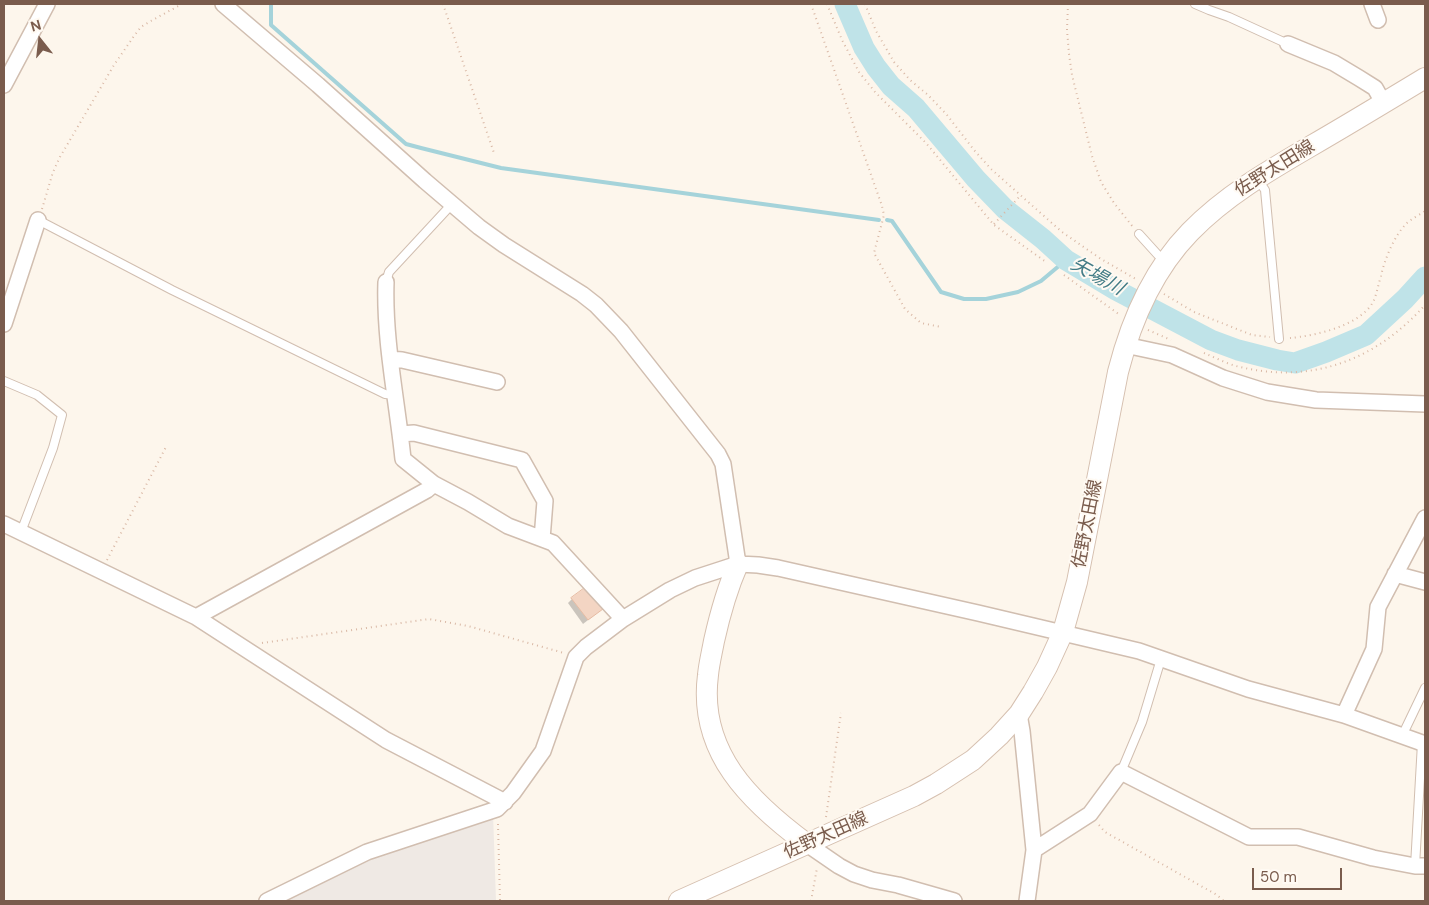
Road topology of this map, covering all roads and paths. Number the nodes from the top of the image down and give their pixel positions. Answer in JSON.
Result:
{"nodes":[{"id":1,"x":47,"y":4,"type":"edge"},
{"id":2,"x":182,"y":4,"type":"edge"},
{"id":3,"x":223,"y":4,"type":"edge"},
{"id":4,"x":443,"y":4,"type":"edge"},
{"id":5,"x":811,"y":4,"type":"edge"},
{"id":6,"x":827,"y":4,"type":"edge"},
{"id":7,"x":1068,"y":4,"type":"edge"},
{"id":8,"x":1196,"y":4,"type":"edge"},
{"id":9,"x":1372,"y":4,"type":"edge"},
{"id":10,"x":1378,"y":20,"type":"dead end"},
{"id":11,"x":1288,"y":44,"type":"joint"},
{"id":12,"x":1425,"y":78,"type":"edge"},
{"id":13,"x":4,"y":84,"type":"edge"},
{"id":14,"x":1384,"y":104,"type":"junction"},
{"id":15,"x":494,"y":153,"type":"dead end"},
{"id":16,"x":1257,"y":178,"type":"junction"},
{"id":17,"x":1022,"y":195,"type":"dead end"},
{"id":18,"x":452,"y":204,"type":"junction"},
{"id":19,"x":38,"y":220,"type":"junction"},
{"id":20,"x":994,"y":225,"type":"junction"},
{"id":21,"x":1139,"y":234,"type":"joint"},
{"id":22,"x":1167,"y":261,"type":"junction"},
{"id":23,"x":1046,"y":262,"type":"dead end"},
{"id":24,"x":1064,"y":275,"type":"dead end"},
{"id":25,"x":386,"y":282,"type":"joint"},
{"id":26,"x":1425,"y":305,"type":"edge"},
{"id":27,"x":1134,"y":321,"type":"junction"},
{"id":28,"x":4,"y":324,"type":"edge"},
{"id":29,"x":941,"y":327,"type":"dead end"},
{"id":30,"x":1279,"y":339,"type":"dead end"},
{"id":31,"x":1174,"y":341,"type":"dead end"},
{"id":32,"x":1125,"y":345,"type":"junction"},
{"id":33,"x":1199,"y":352,"type":"dead end"},
{"id":34,"x":390,"y":360,"type":"junction"},
{"id":35,"x":4,"y":381,"type":"edge"},
{"id":36,"x":496,"y":382,"type":"dead end"},
{"id":37,"x":394,"y":395,"type":"junction"},
{"id":38,"x":1425,"y":404,"type":"edge"},
{"id":39,"x":400,"y":434,"type":"junction"},
{"id":40,"x":167,"y":445,"type":"dead end"},
{"id":41,"x":434,"y":484,"type":"junction"},
{"id":42,"x":1425,"y":518,"type":"edge"},
{"id":43,"x":4,"y":524,"type":"edge"},
{"id":44,"x":21,"y":532,"type":"junction"},
{"id":45,"x":542,"y":540,"type":"junction"},
{"id":46,"x":738,"y":564,"type":"junction"},
{"id":47,"x":101,"y":571,"type":"junction"},
{"id":48,"x":1395,"y":574,"type":"junction"},
{"id":49,"x":1425,"y":582,"type":"edge"},
{"id":50,"x":196,"y":616,"type":"junction"},
{"id":51,"x":623,"y":619,"type":"junction"},
{"id":52,"x":1063,"y":632,"type":"junction"},
{"id":53,"x":255,"y":655,"type":"junction"},
{"id":54,"x":576,"y":657,"type":"junction"},
{"id":55,"x":1161,"y":658,"type":"junction"},
{"id":56,"x":1425,"y":688,"type":"edge"},
{"id":57,"x":841,"y":713,"type":"dead end"},
{"id":58,"x":1019,"y":714,"type":"junction"},
{"id":59,"x":1344,"y":715,"type":"junction"},
{"id":60,"x":1402,"y":736,"type":"junction"},
{"id":61,"x":1424,"y":744,"type":"edge"},
{"id":62,"x":1121,"y":772,"type":"junction"},
{"id":63,"x":501,"y":806,"type":"junction"},
{"id":64,"x":1090,"y":814,"type":"junction"},
{"id":65,"x":834,"y":833,"type":"junction"},
{"id":66,"x":807,"y":844,"type":"junction"},
{"id":67,"x":1034,"y":850,"type":"junction"},
{"id":68,"x":821,"y":866,"type":"dead end"},
{"id":69,"x":1420,"y":866,"type":"edge"},
{"id":70,"x":684,"y":900,"type":"edge"},
{"id":71,"x":267,"y":901,"type":"edge"},
{"id":72,"x":500,"y":901,"type":"edge"},
{"id":73,"x":811,"y":901,"type":"edge"},
{"id":74,"x":954,"y":901,"type":"edge"},
{"id":75,"x":1027,"y":901,"type":"edge"},
{"id":76,"x":1224,"y":901,"type":"edge"}],
"edges":[{"from":1,"to":13,"type":"street"},
{"from":2,"to":19,"type":"path"},
{"from":3,"to":18,"type":"street"},
{"from":4,"to":15,"type":"path"},
{"from":5,"to":29,"type":"path"},
{"from":6,"to":20,"type":"path"},
{"from":7,"to":21,"type":"path"},
{"from":8,"to":11,"type":"lane"},
{"from":9,"to":10,"type":"street"},
{"from":11,"to":14,"type":"street"},
{"from":12,"to":14,"type":"main road","name":"佐野太田線"},
{"from":14,"to":16,"type":"main road","name":"佐野太田線"},
{"from":16,"to":22,"type":"main road","name":"佐野太田線"},
{"from":16,"to":30,"type":"lane"},
{"from":17,"to":20,"type":"path"},
{"from":18,"to":25,"type":"lane"},
{"from":18,"to":46,"type":"street"},
{"from":19,"to":28,"type":"street"},
{"from":19,"to":37,"type":"lane"},
{"from":20,"to":23,"type":"path"},
{"from":21,"to":22,"type":"lane"},
{"from":22,"to":27,"type":"main road","name":"佐野太田線"},
{"from":24,"to":27,"type":"path"},
{"from":25,"to":34,"type":"street"},
{"from":26,"to":33,"type":"path"},
{"from":27,"to":31,"type":"path"},
{"from":27,"to":32,"type":"main road","name":"佐野太田線"},
{"from":32,"to":38,"type":"street"},
{"from":32,"to":52,"type":"main road","name":"佐野太田線"},
{"from":34,"to":36,"type":"street"},
{"from":34,"to":37,"type":"street"},
{"from":35,"to":44,"type":"lane"},
{"from":37,"to":39,"type":"street"},
{"from":39,"to":41,"type":"street"},
{"from":39,"to":45,"type":"street"},
{"from":40,"to":47,"type":"path"},
{"from":41,"to":45,"type":"street"},
{"from":41,"to":50,"type":"street"},
{"from":42,"to":48,"type":"street"},
{"from":43,"to":44,"type":"street"},
{"from":44,"to":47,"type":"street"},
{"from":45,"to":51,"type":"street"},
{"from":46,"to":51,"type":"street"},
{"from":46,"to":52,"type":"street"},
{"from":46,"to":66,"type":"main road"},
{"from":47,"to":50,"type":"street"},
{"from":48,"to":49,"type":"street"},
{"from":48,"to":59,"type":"street"},
{"from":50,"to":53,"type":"street"},
{"from":51,"to":54,"type":"street"},
{"from":52,"to":55,"type":"street"},
{"from":52,"to":58,"type":"main road","name":"佐野太田線"},
{"from":53,"to":54,"type":"path"},
{"from":53,"to":63,"type":"street"},
{"from":54,"to":63,"type":"street"},
{"from":55,"to":59,"type":"street"},
{"from":55,"to":62,"type":"lane"},
{"from":56,"to":60,"type":"lane"},
{"from":57,"to":65,"type":"path"},
{"from":58,"to":65,"type":"main road","name":"佐野太田線"},
{"from":58,"to":67,"type":"street"},
{"from":59,"to":60,"type":"street"},
{"from":60,"to":61,"type":"street"},
{"from":61,"to":69,"type":"lane"},
{"from":62,"to":64,"type":"street"},
{"from":62,"to":69,"type":"street"},
{"from":63,"to":71,"type":"street"},
{"from":63,"to":72,"type":"path"},
{"from":64,"to":67,"type":"street"},
{"from":64,"to":76,"type":"path"},
{"from":65,"to":66,"type":"main road","name":"佐野太田線"},
{"from":66,"to":70,"type":"main road","name":"佐野太田線"},
{"from":66,"to":74,"type":"street"},
{"from":67,"to":75,"type":"street"},
{"from":68,"to":73,"type":"path"}]}
